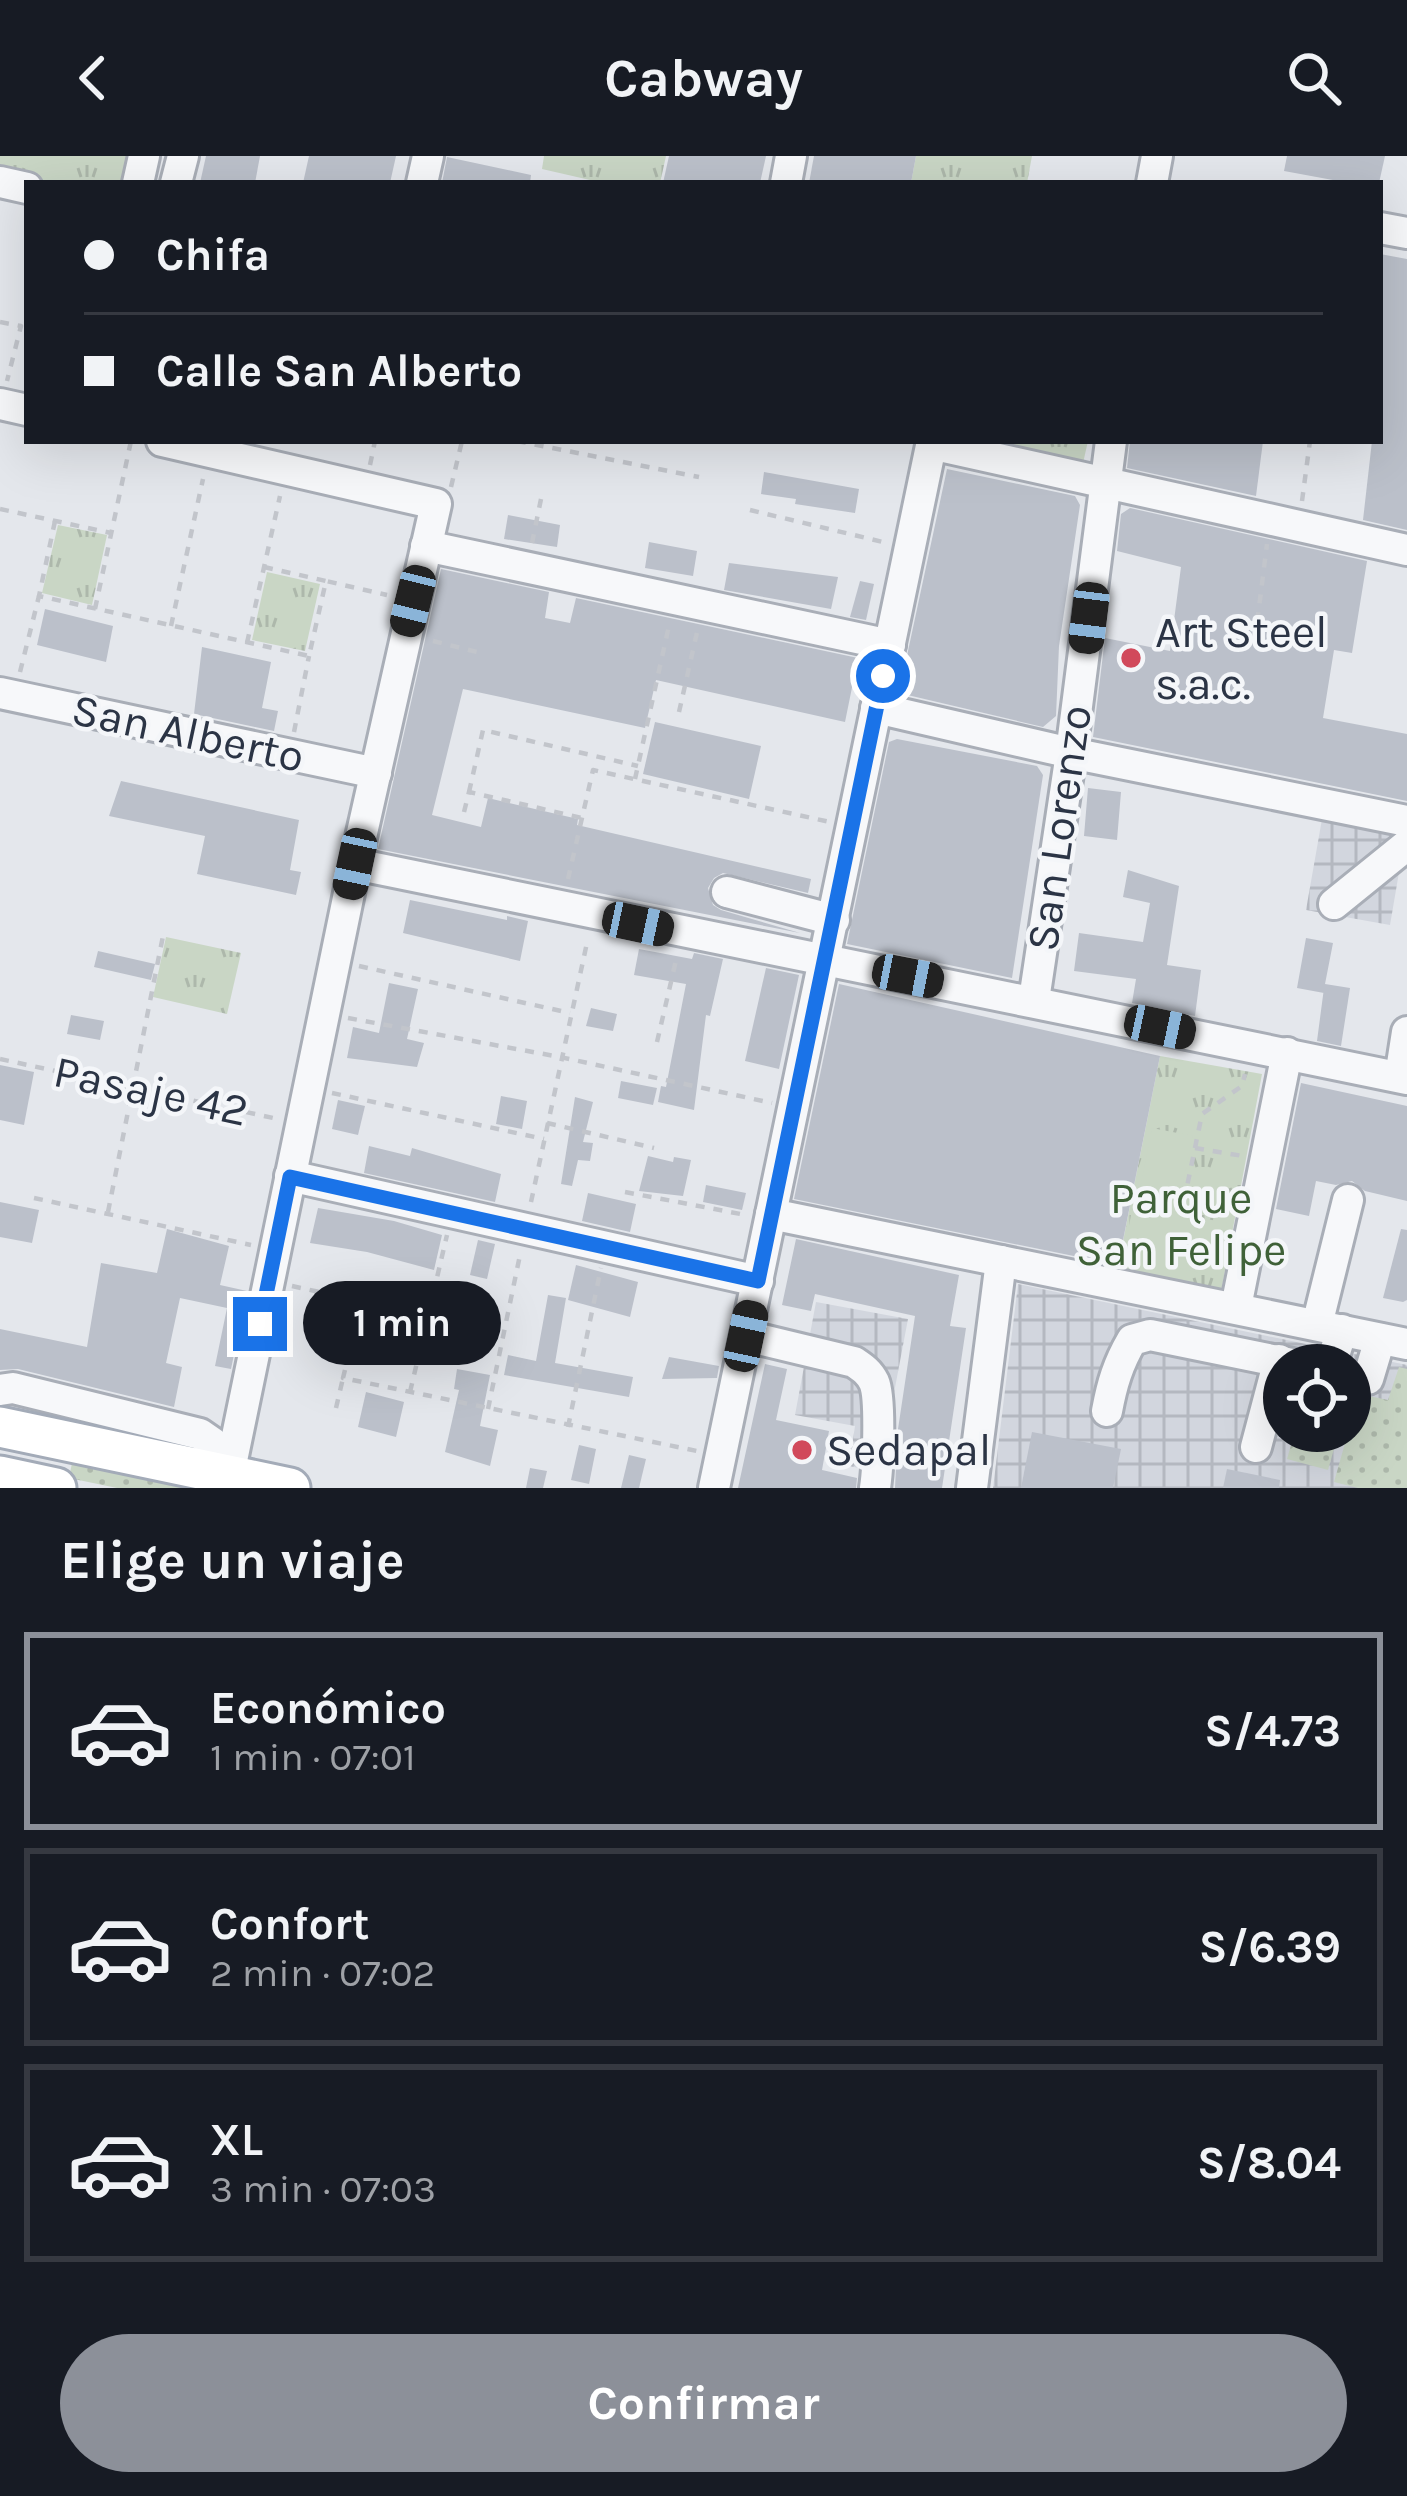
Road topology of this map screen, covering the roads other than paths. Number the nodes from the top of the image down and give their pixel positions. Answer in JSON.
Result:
{"nodes":[{"id":1,"x":174,"y":444,"type":"edge"},
{"id":2,"x":932,"y":444,"type":"edge"},
{"id":3,"x":940,"y":444,"type":"edge"},
{"id":4,"x":1112,"y":444,"type":"edge"},
{"id":5,"x":1106,"y":483,"type":"junction"},
{"id":6,"x":426,"y":546,"type":"junction"},
{"id":7,"x":1407,"y":550,"type":"edge"},
{"id":8,"x":890,"y":645,"type":"junction"},
{"id":9,"x":7,"y":695,"type":"edge"},
{"id":10,"x":876,"y":708,"type":"junction"},
{"id":11,"x":1071,"y":753,"type":"junction"},
{"id":12,"x":376,"y":773,"type":"junction"},
{"id":13,"x":1407,"y":820,"type":"edge"},
{"id":14,"x":1407,"y":845,"type":"edge"},
{"id":15,"x":355,"y":864,"type":"junction"},
{"id":16,"x":728,"y":892,"type":"dead end"},
{"id":17,"x":1334,"y":904,"type":"dead end"},
{"id":18,"x":834,"y":920,"type":"junction"},
{"id":19,"x":825,"y":961,"type":"junction"},
{"id":20,"x":1034,"y":1000,"type":"junction"},
{"id":21,"x":1407,"y":1032,"type":"edge"},
{"id":22,"x":1287,"y":1053,"type":"junction"},
{"id":23,"x":1404,"y":1078,"type":"edge"},
{"id":24,"x":290,"y":1177,"type":"junction"},
{"id":25,"x":1348,"y":1200,"type":"dead end"},
{"id":26,"x":770,"y":1217,"type":"junction"},
{"id":27,"x":1001,"y":1261,"type":"junction"},
{"id":28,"x":758,"y":1281,"type":"junction"},
{"id":29,"x":1236,"y":1307,"type":"junction"},
{"id":30,"x":1330,"y":1328,"type":"junction"},
{"id":31,"x":746,"y":1336,"type":"junction"},
{"id":32,"x":1394,"y":1341,"type":"edge"},
{"id":33,"x":1330,"y":1344,"type":"edge"},
{"id":34,"x":1263,"y":1358,"type":"edge"},
{"id":35,"x":1371,"y":1375,"type":"edge"},
{"id":36,"x":0,"y":1390,"type":"edge"},
{"id":37,"x":1107,"y":1411,"type":"dead end"},
{"id":38,"x":0,"y":1427,"type":"edge"},
{"id":39,"x":1263,"y":1429,"type":"edge"},
{"id":40,"x":51,"y":1438,"type":"junction"},
{"id":41,"x":1256,"y":1448,"type":"dead end"},
{"id":42,"x":229,"y":1475,"type":"junction"},
{"id":43,"x":36,"y":1485,"type":"edge"},
{"id":44,"x":290,"y":1488,"type":"edge"},
{"id":45,"x":714,"y":1488,"type":"edge"},
{"id":46,"x":875,"y":1488,"type":"edge"},
{"id":47,"x":972,"y":1488,"type":"edge"}],
"edges":[{"from":1,"to":6,"type":"street"},
{"from":2,"to":8,"type":"street"},
{"from":3,"to":5,"type":"street"},
{"from":4,"to":5,"type":"street","name":"San Lorenzo"},
{"from":5,"to":7,"type":"street"},
{"from":5,"to":11,"type":"street","name":"San Lorenzo"},
{"from":6,"to":8,"type":"street"},
{"from":6,"to":12,"type":"street"},
{"from":8,"to":10,"type":"street"},
{"from":9,"to":12,"type":"street","name":"San Alberto"},
{"from":10,"to":11,"type":"street"},
{"from":10,"to":18,"type":"street"},
{"from":11,"to":13,"type":"street"},
{"from":11,"to":20,"type":"street","name":"San Lorenzo"},
{"from":12,"to":15,"type":"street"},
{"from":14,"to":17,"type":"street"},
{"from":15,"to":19,"type":"street"},
{"from":15,"to":24,"type":"street"},
{"from":16,"to":18,"type":"street"},
{"from":18,"to":19,"type":"street"},
{"from":19,"to":20,"type":"street"},
{"from":19,"to":26,"type":"street"},
{"from":20,"to":22,"type":"street"},
{"from":21,"to":23,"type":"street"},
{"from":22,"to":23,"type":"street"},
{"from":22,"to":29,"type":"street"},
{"from":24,"to":28,"type":"street"},
{"from":24,"to":42,"type":"street"},
{"from":25,"to":30,"type":"street"},
{"from":26,"to":27,"type":"street"},
{"from":26,"to":28,"type":"street"},
{"from":27,"to":29,"type":"street"},
{"from":27,"to":47,"type":"street"},
{"from":28,"to":31,"type":"street"},
{"from":29,"to":30,"type":"street"},
{"from":30,"to":32,"type":"street"},
{"from":30,"to":33,"type":"street"},
{"from":31,"to":45,"type":"street"},
{"from":31,"to":46,"type":"street"},
{"from":32,"to":35,"type":"street"},
{"from":34,"to":37,"type":"street"},
{"from":36,"to":42,"type":"street"},
{"from":38,"to":40,"type":"main road"},
{"from":39,"to":41,"type":"street"},
{"from":40,"to":42,"type":"main road"},
{"from":40,"to":43,"type":"street"},
{"from":42,"to":44,"type":"main road"}]}
